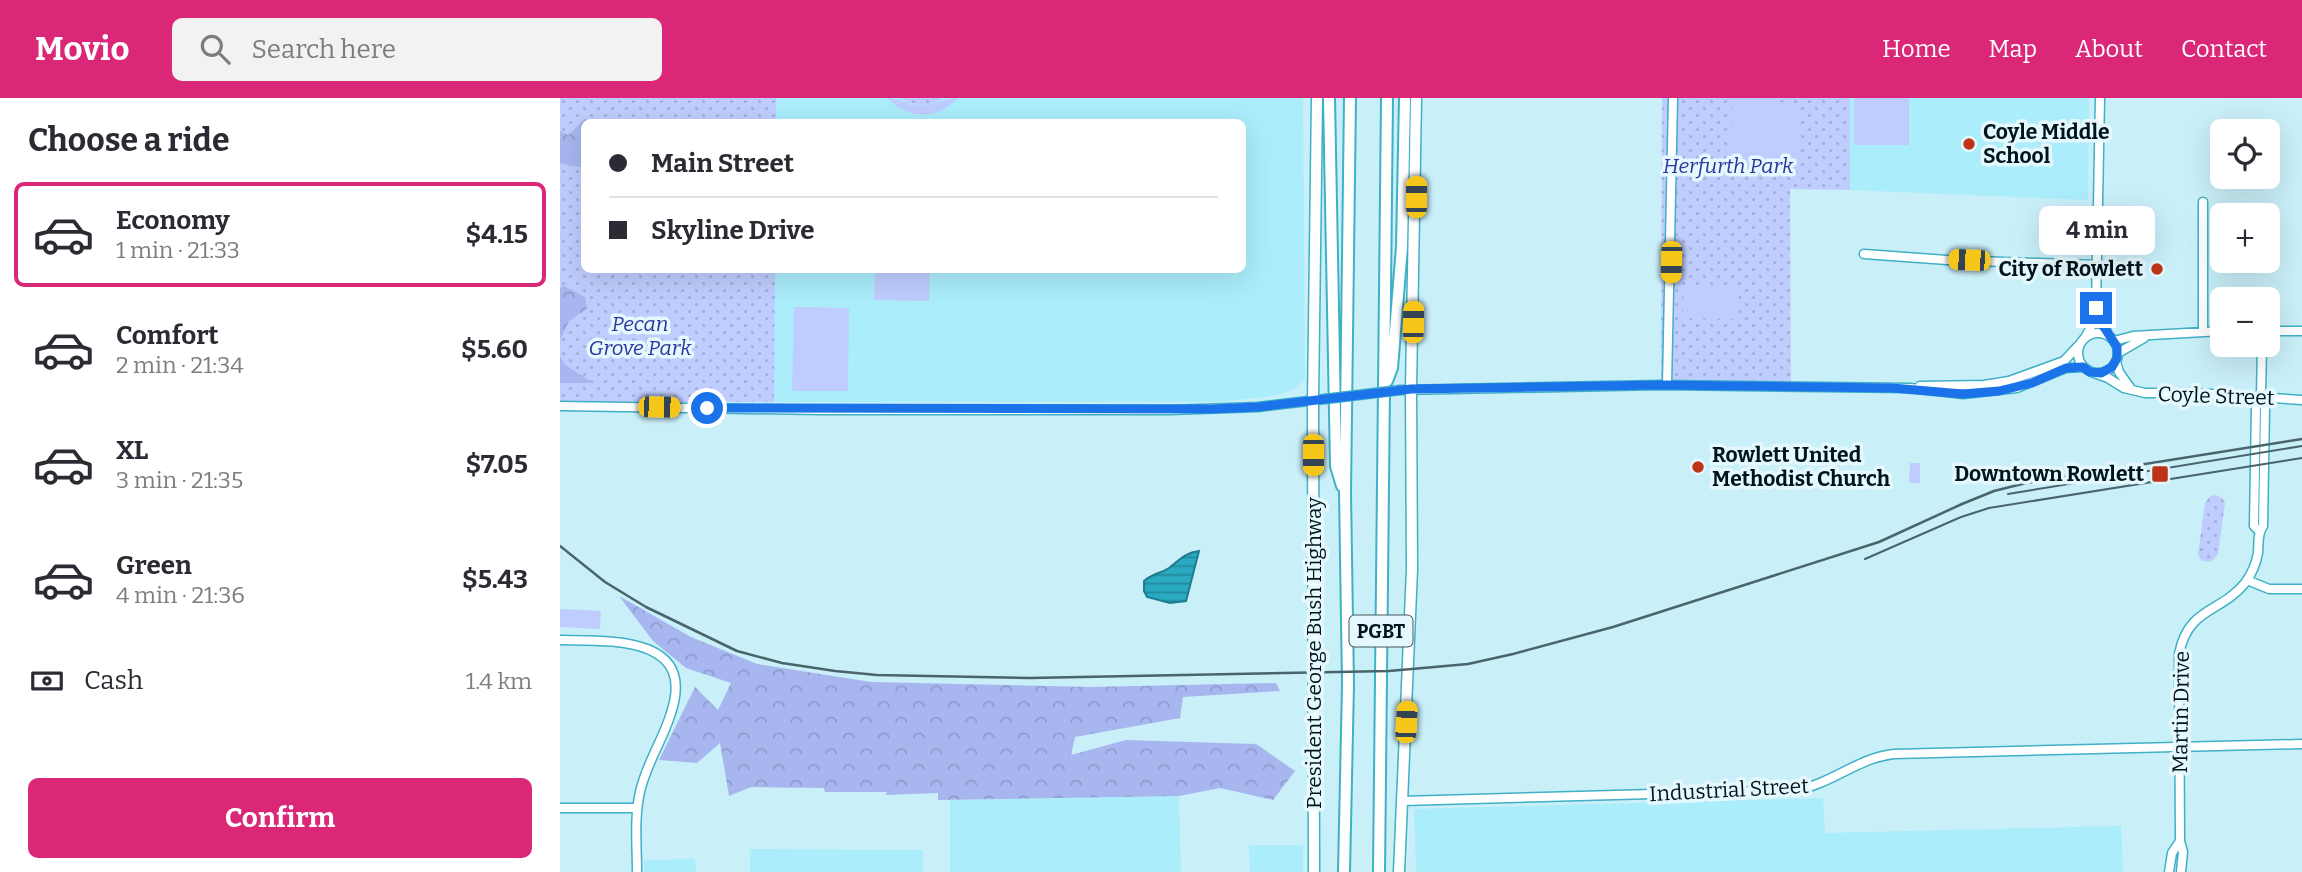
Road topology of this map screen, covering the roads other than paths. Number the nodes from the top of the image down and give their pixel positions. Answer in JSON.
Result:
{"nodes":[{"id":1,"x":1317,"y":98,"type":"edge"},
{"id":2,"x":1329,"y":98,"type":"edge"},
{"id":3,"x":1350,"y":98,"type":"edge"},
{"id":4,"x":1387,"y":98,"type":"edge"},
{"id":5,"x":1405,"y":98,"type":"edge"},
{"id":6,"x":1416,"y":98,"type":"edge"},
{"id":7,"x":1673,"y":98,"type":"edge"},
{"id":8,"x":2100,"y":98,"type":"edge"},
{"id":9,"x":2203,"y":202,"type":"dead end"},
{"id":10,"x":1864,"y":254,"type":"dead end"},
{"id":11,"x":2097,"y":265,"type":"junction"},
{"id":12,"x":2097,"y":297,"type":"junction"},
{"id":13,"x":2203,"y":331,"type":"junction"},
{"id":14,"x":2210,"y":331,"type":"edge"},
{"id":15,"x":2280,"y":331,"type":"edge"},
{"id":16,"x":2302,"y":331,"type":"edge"},
{"id":17,"x":2153,"y":335,"type":"junction"},
{"id":18,"x":2086,"y":336,"type":"junction"},
{"id":19,"x":2111,"y":338,"type":"junction"},
{"id":20,"x":2078,"y":346,"type":"junction"},
{"id":21,"x":2262,"y":357,"type":"edge"},
{"id":22,"x":2117,"y":358,"type":"junction"},
{"id":23,"x":2083,"y":367,"type":"junction"},
{"id":24,"x":2094,"y":373,"type":"junction"},
{"id":25,"x":1667,"y":385,"type":"junction"},
{"id":26,"x":1910,"y":388,"type":"junction"},
{"id":27,"x":1384,"y":389,"type":"junction"},
{"id":28,"x":1406,"y":389,"type":"junction"},
{"id":29,"x":2131,"y":389,"type":"junction"},
{"id":30,"x":2261,"y":397,"type":"junction"},
{"id":31,"x":1313,"y":400,"type":"junction"},
{"id":32,"x":2302,"y":400,"type":"edge"},
{"id":33,"x":560,"y":406,"type":"edge"},
{"id":34,"x":1345,"y":493,"type":"junction"},
{"id":35,"x":2247,"y":580,"type":"junction"},
{"id":36,"x":2302,"y":589,"type":"edge"},
{"id":37,"x":560,"y":640,"type":"edge"},
{"id":38,"x":2302,"y":744,"type":"edge"},
{"id":39,"x":2180,"y":746,"type":"junction"},
{"id":40,"x":1402,"y":801,"type":"junction"},
{"id":41,"x":560,"y":808,"type":"edge"},
{"id":42,"x":637,"y":808,"type":"junction"},
{"id":43,"x":2180,"y":841,"type":"junction"},
{"id":44,"x":637,"y":872,"type":"edge"},
{"id":45,"x":1314,"y":872,"type":"edge"},
{"id":46,"x":1344,"y":872,"type":"edge"},
{"id":47,"x":1379,"y":872,"type":"edge"},
{"id":48,"x":1399,"y":872,"type":"edge"},
{"id":49,"x":2169,"y":872,"type":"edge"},
{"id":50,"x":2180,"y":872,"type":"edge"}],
"edges":[{"from":1,"to":31,"type":"main road","name":"President George Bush Highway"},
{"from":2,"to":34,"type":"highway"},
{"from":3,"to":34,"type":"highway","number":"PGBT"},
{"from":4,"to":27,"type":"highway","number":"PGBT"},
{"from":5,"to":27,"type":"highway"},
{"from":6,"to":28,"type":"main road"},
{"from":7,"to":25,"type":"street"},
{"from":8,"to":11,"type":"street"},
{"from":9,"to":13,"type":"street"},
{"from":10,"to":11,"type":"street"},
{"from":11,"to":12,"type":"street"},
{"from":12,"to":18,"type":"street"},
{"from":12,"to":19,"type":"street"},
{"from":13,"to":14,"type":"street"},
{"from":13,"to":17,"type":"street"},
{"from":15,"to":16,"type":"street"},
{"from":17,"to":19,"type":"street"},
{"from":17,"to":22,"type":"street"},
{"from":18,"to":19,"type":"street"},
{"from":18,"to":20,"type":"street"},
{"from":19,"to":22,"type":"street"},
{"from":20,"to":23,"type":"street"},
{"from":20,"to":26,"type":"street"},
{"from":21,"to":30,"type":"street"},
{"from":22,"to":24,"type":"street"},
{"from":22,"to":29,"type":"street","name":"Coyle Street"},
{"from":23,"to":24,"type":"street"},
{"from":23,"to":26,"type":"street"},
{"from":24,"to":29,"type":"street","name":"Coyle Street"},
{"from":25,"to":26,"type":"street"},
{"from":25,"to":28,"type":"street"},
{"from":27,"to":47,"type":"highway","number":"PGBT"},
{"from":28,"to":31,"type":"street","bridge":true},
{"from":28,"to":40,"type":"main road"},
{"from":29,"to":30,"type":"street","name":"Coyle Street"},
{"from":30,"to":32,"type":"street","name":"Coyle Street"},
{"from":30,"to":35,"type":"street"},
{"from":31,"to":33,"type":"street"},
{"from":31,"to":45,"type":"main road","name":"President George Bush Highway"},
{"from":34,"to":46,"type":"highway","number":"PGBT"},
{"from":35,"to":36,"type":"street"},
{"from":35,"to":39,"type":"street","name":"Martin Drive"},
{"from":37,"to":42,"type":"street"},
{"from":38,"to":39,"type":"street","name":"Industrial Street"},
{"from":39,"to":40,"type":"street","name":"Industrial Street"},
{"from":39,"to":43,"type":"street","name":"Martin Drive"},
{"from":40,"to":48,"type":"main road"},
{"from":41,"to":42,"type":"street"},
{"from":42,"to":44,"type":"street"},
{"from":43,"to":49,"type":"street","name":"Martin Drive"},
{"from":43,"to":50,"type":"street","name":"Martin Drive"}]}
